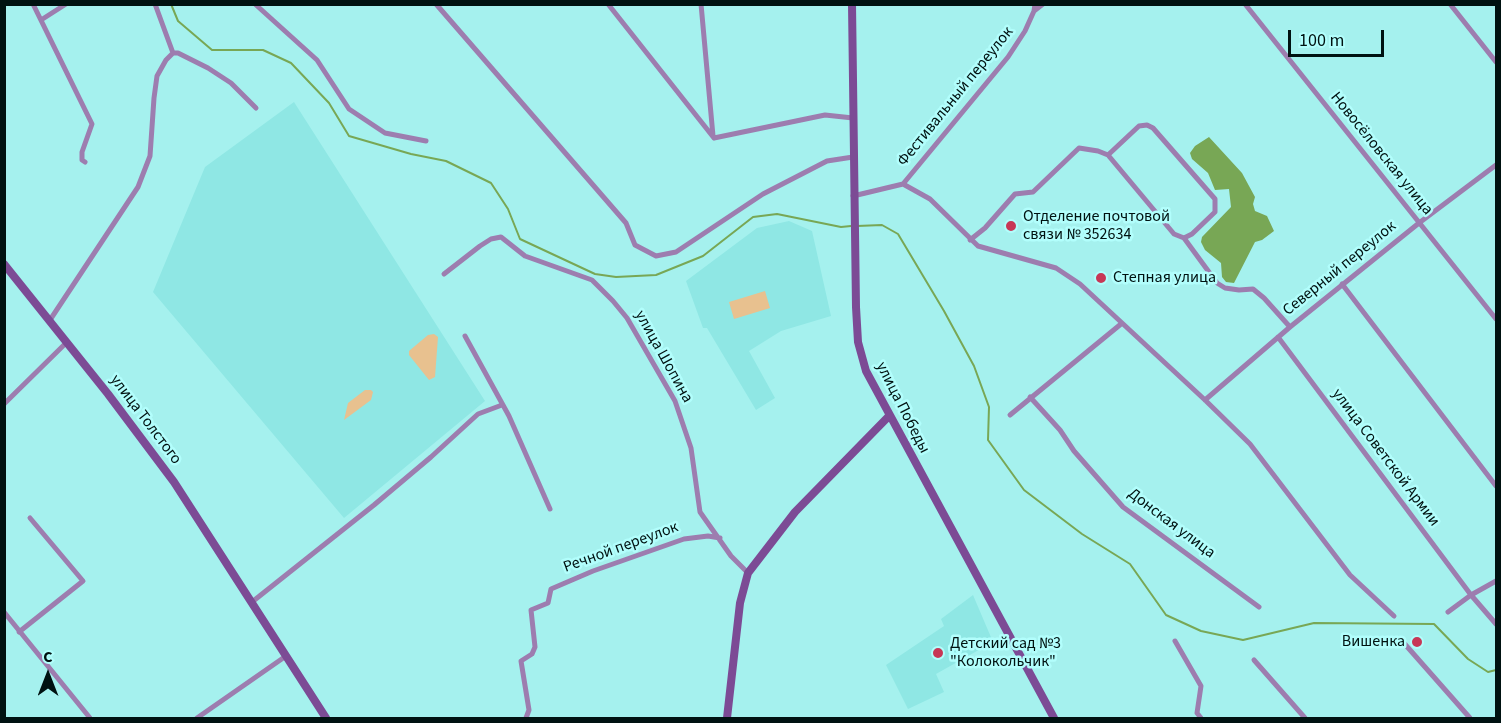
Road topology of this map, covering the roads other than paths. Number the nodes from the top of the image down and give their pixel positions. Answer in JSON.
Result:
{"nodes":[{"id":1,"x":33,"y":4,"type":"edge"},
{"id":2,"x":66,"y":4,"type":"edge"},
{"id":3,"x":155,"y":4,"type":"edge"},
{"id":4,"x":255,"y":4,"type":"edge"},
{"id":5,"x":436,"y":4,"type":"edge"},
{"id":6,"x":608,"y":4,"type":"edge"},
{"id":7,"x":701,"y":4,"type":"edge"},
{"id":8,"x":852,"y":4,"type":"edge"},
{"id":9,"x":1043,"y":4,"type":"edge"},
{"id":10,"x":1245,"y":4,"type":"edge"},
{"id":11,"x":1450,"y":4,"type":"edge"},
{"id":12,"x":1035,"y":8,"type":"edge"},
{"id":13,"x":41,"y":20,"type":"junction"},
{"id":14,"x":173,"y":53,"type":"junction"},
{"id":15,"x":1497,"y":62,"type":"edge"},
{"id":16,"x":256,"y":108,"type":"dead end"},
{"id":17,"x":852,"y":118,"type":"junction"},
{"id":18,"x":714,"y":138,"type":"junction"},
{"id":19,"x":426,"y":141,"type":"dead end"},
{"id":20,"x":1108,"y":155,"type":"junction"},
{"id":21,"x":853,"y":157,"type":"junction"},
{"id":22,"x":85,"y":162,"type":"dead end"},
{"id":23,"x":1497,"y":165,"type":"edge"},
{"id":24,"x":903,"y":184,"type":"junction"},
{"id":25,"x":853,"y":196,"type":"junction"},
{"id":26,"x":1419,"y":223,"type":"junction"},
{"id":27,"x":1184,"y":238,"type":"junction"},
{"id":28,"x":970,"y":240,"type":"junction"},
{"id":29,"x":4,"y":264,"type":"edge"},
{"id":30,"x":444,"y":274,"type":"dead end"},
{"id":31,"x":1342,"y":284,"type":"junction"},
{"id":32,"x":1497,"y":319,"type":"edge"},
{"id":33,"x":50,"y":320,"type":"junction"},
{"id":34,"x":1121,"y":324,"type":"junction"},
{"id":35,"x":1290,"y":327,"type":"junction"},
{"id":36,"x":465,"y":336,"type":"dead end"},
{"id":37,"x":1278,"y":337,"type":"junction"},
{"id":38,"x":67,"y":341,"type":"junction"},
{"id":39,"x":1030,"y":397,"type":"junction"},
{"id":40,"x":1205,"y":400,"type":"junction"},
{"id":41,"x":4,"y":404,"type":"edge"},
{"id":42,"x":502,"y":405,"type":"junction"},
{"id":43,"x":1010,"y":415,"type":"dead end"},
{"id":44,"x":889,"y":416,"type":"junction"},
{"id":45,"x":1497,"y":486,"type":"edge"},
{"id":46,"x":550,"y":509,"type":"dead end"},
{"id":47,"x":30,"y":518,"type":"dead end"},
{"id":48,"x":720,"y":538,"type":"junction"},
{"id":49,"x":748,"y":573,"type":"junction"},
{"id":50,"x":1497,"y":581,"type":"edge"},
{"id":51,"x":1471,"y":595,"type":"junction"},
{"id":52,"x":252,"y":602,"type":"junction"},
{"id":53,"x":1259,"y":607,"type":"dead end"},
{"id":54,"x":4,"y":612,"type":"edge"},
{"id":55,"x":1448,"y":612,"type":"dead end"},
{"id":56,"x":1394,"y":616,"type":"dead end"},
{"id":57,"x":1497,"y":624,"type":"edge"},
{"id":58,"x":19,"y":632,"type":"junction"},
{"id":59,"x":1175,"y":641,"type":"dead end"},
{"id":60,"x":1403,"y":642,"type":"dead end"},
{"id":61,"x":286,"y":656,"type":"junction"},
{"id":62,"x":1254,"y":660,"type":"dead end"},
{"id":63,"x":90,"y":718,"type":"edge"},
{"id":64,"x":197,"y":718,"type":"edge"},
{"id":65,"x":326,"y":718,"type":"edge"},
{"id":66,"x":526,"y":718,"type":"edge"},
{"id":67,"x":727,"y":718,"type":"edge"},
{"id":68,"x":1054,"y":718,"type":"edge"},
{"id":69,"x":1201,"y":718,"type":"edge"},
{"id":70,"x":1305,"y":718,"type":"edge"},
{"id":71,"x":1470,"y":718,"type":"edge"}],
"edges":[{"from":1,"to":13,"type":"street"},
{"from":2,"to":13,"type":"street"},
{"from":3,"to":14,"type":"street"},
{"from":4,"to":19,"type":"street"},
{"from":5,"to":21,"type":"street"},
{"from":6,"to":18,"type":"street"},
{"from":7,"to":18,"type":"street"},
{"from":8,"to":17,"type":"street","name":"улица Победы"},
{"from":9,"to":12,"type":"street","name":"Фестивальный переулок"},
{"from":10,"to":26,"type":"street","name":"Новосёловская улица"},
{"from":11,"to":15,"type":"street"},
{"from":12,"to":24,"type":"street","name":"Фестивальный переулок"},
{"from":13,"to":22,"type":"street"},
{"from":14,"to":16,"type":"street"},
{"from":14,"to":33,"type":"street"},
{"from":17,"to":18,"type":"street"},
{"from":17,"to":21,"type":"street","name":"улица Победы"},
{"from":20,"to":27,"type":"street"},
{"from":20,"to":27,"type":"street"},
{"from":20,"to":28,"type":"street"},
{"from":21,"to":25,"type":"street","name":"улица Победы"},
{"from":23,"to":26,"type":"street","name":"Северный переулок"},
{"from":24,"to":25,"type":"street","name":"Фестивальный переулок"},
{"from":24,"to":28,"type":"street"},
{"from":25,"to":44,"type":"street","name":"улица Победы"},
{"from":26,"to":31,"type":"street","name":"Северный переулок"},
{"from":26,"to":32,"type":"street","name":"Новосёловская улица"},
{"from":27,"to":35,"type":"street"},
{"from":28,"to":34,"type":"street"},
{"from":29,"to":33,"type":"street","name":"улица Толстого"},
{"from":30,"to":48,"type":"street","name":"улица Шопина"},
{"from":31,"to":35,"type":"street","name":"Северный переулок"},
{"from":31,"to":45,"type":"street"},
{"from":33,"to":38,"type":"street","name":"улица Толстого"},
{"from":34,"to":39,"type":"street"},
{"from":34,"to":40,"type":"street"},
{"from":35,"to":37,"type":"street","name":"Северный переулок"},
{"from":36,"to":42,"type":"street"},
{"from":37,"to":40,"type":"street","name":"Северный переулок"},
{"from":37,"to":51,"type":"street","name":"улица Советской Армии"},
{"from":38,"to":41,"type":"street"},
{"from":38,"to":52,"type":"street","name":"улица Толстого"},
{"from":39,"to":43,"type":"street"},
{"from":39,"to":53,"type":"street","name":"Донская улица"},
{"from":40,"to":56,"type":"street"},
{"from":42,"to":46,"type":"street"},
{"from":42,"to":52,"type":"street"},
{"from":44,"to":49,"type":"street"},
{"from":44,"to":68,"type":"street","name":"улица Победы"},
{"from":47,"to":58,"type":"street"},
{"from":48,"to":49,"type":"street","name":"улица Шопина"},
{"from":48,"to":66,"type":"street","name":"Речной переулок"},
{"from":49,"to":67,"type":"street"},
{"from":50,"to":51,"type":"street"},
{"from":51,"to":55,"type":"street"},
{"from":51,"to":57,"type":"street","name":"улица Советской Армии"},
{"from":52,"to":61,"type":"street","name":"улица Толстого"},
{"from":54,"to":58,"type":"street"},
{"from":58,"to":63,"type":"street"},
{"from":59,"to":69,"type":"street"},
{"from":60,"to":71,"type":"street"},
{"from":61,"to":64,"type":"street"},
{"from":61,"to":65,"type":"street","name":"улица Толстого"},
{"from":62,"to":70,"type":"street"}]}
